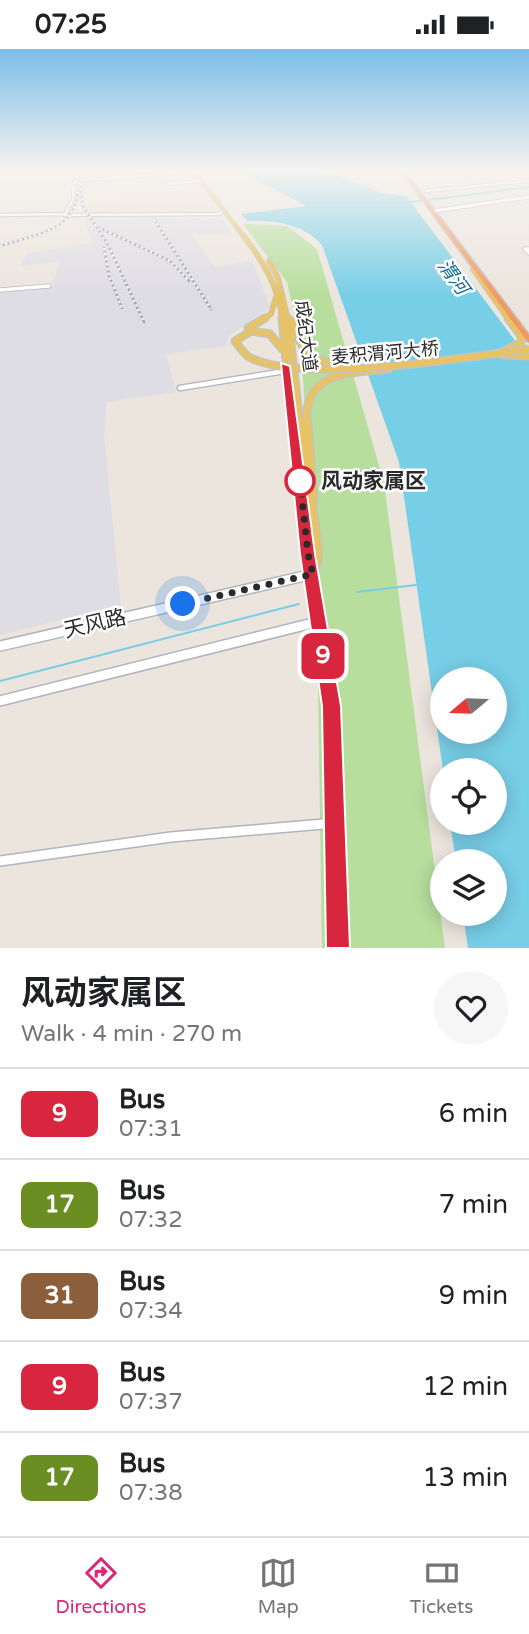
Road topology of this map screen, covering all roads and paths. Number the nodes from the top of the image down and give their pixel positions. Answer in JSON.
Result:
{"nodes":[{"id":1,"x":67,"y":212,"type":"edge"},
{"id":2,"x":221,"y":212,"type":"edge"},
{"id":3,"x":225,"y":212,"type":"edge"},
{"id":4,"x":229,"y":212,"type":"edge"},
{"id":5,"x":434,"y":212,"type":"edge"},
{"id":6,"x":434,"y":212,"type":"edge"},
{"id":7,"x":0,"y":215,"type":"edge"},
{"id":8,"x":62,"y":215,"type":"junction"},
{"id":9,"x":473,"y":269,"type":"junction"},
{"id":10,"x":278,"y":278,"type":"junction"},
{"id":11,"x":49,"y":286,"type":"dead end"},
{"id":12,"x":0,"y":290,"type":"edge"},
{"id":13,"x":277,"y":294,"type":"junction"},
{"id":14,"x":249,"y":330,"type":"junction"},
{"id":15,"x":529,"y":332,"type":"edge"},
{"id":16,"x":529,"y":340,"type":"edge"},
{"id":17,"x":529,"y":353,"type":"edge"},
{"id":18,"x":284,"y":354,"type":"junction"},
{"id":19,"x":498,"y":354,"type":"junction"},
{"id":20,"x":365,"y":370,"type":"junction"},
{"id":21,"x":285,"y":372,"type":"junction"},
{"id":22,"x":180,"y":388,"type":"dead end"},
{"id":23,"x":313,"y":514,"type":"junction"},
{"id":24,"x":313,"y":574,"type":"junction"},
{"id":25,"x":317,"y":622,"type":"junction"},
{"id":26,"x":0,"y":646,"type":"edge"},
{"id":27,"x":0,"y":701,"type":"edge"},
{"id":28,"x":335,"y":823,"type":"junction"},
{"id":29,"x":0,"y":861,"type":"edge"},
{"id":30,"x":338,"y":948,"type":"edge"}],
"edges":[{"from":1,"to":8,"type":"street"},
{"from":2,"to":8,"type":"street"},
{"from":3,"to":13,"type":"main road","name":"成纪大道"},
{"from":4,"to":10,"type":"main road","name":"成纪大道"},
{"from":5,"to":9,"type":"highway"},
{"from":6,"to":15,"type":"highway"},
{"from":7,"to":8,"type":"street"},
{"from":9,"to":16,"type":"highway"},
{"from":9,"to":19,"type":"main road","bridge":true},
{"from":10,"to":20,"type":"main road","bridge":true},
{"from":10,"to":23,"type":"main road","name":"成纪大道"},
{"from":11,"to":12,"type":"street"},
{"from":13,"to":14,"type":"main road"},
{"from":13,"to":18,"type":"main road","name":"成纪大道"},
{"from":14,"to":18,"type":"main road"},
{"from":14,"to":20,"type":"main road","name":"麦积渭河大桥","bridge":true},
{"from":17,"to":19,"type":"main road","name":"麦积渭河大桥","bridge":true},
{"from":18,"to":21,"type":"main road","name":"成纪大道"},
{"from":19,"to":20,"type":"main road","name":"麦积渭河大桥","bridge":true},
{"from":20,"to":23,"type":"main road"},
{"from":21,"to":22,"type":"street"},
{"from":21,"to":24,"type":"main road","name":"成纪大道"},
{"from":23,"to":24,"type":"main road","name":"成纪大道"},
{"from":24,"to":25,"type":"main road","name":"成纪大道"},
{"from":24,"to":26,"type":"main road","name":"天风路"},
{"from":25,"to":27,"type":"main road"},
{"from":25,"to":28,"type":"main road","name":"成纪大道"},
{"from":28,"to":29,"type":"street"},
{"from":28,"to":30,"type":"main road","name":"成纪大道"}]}
